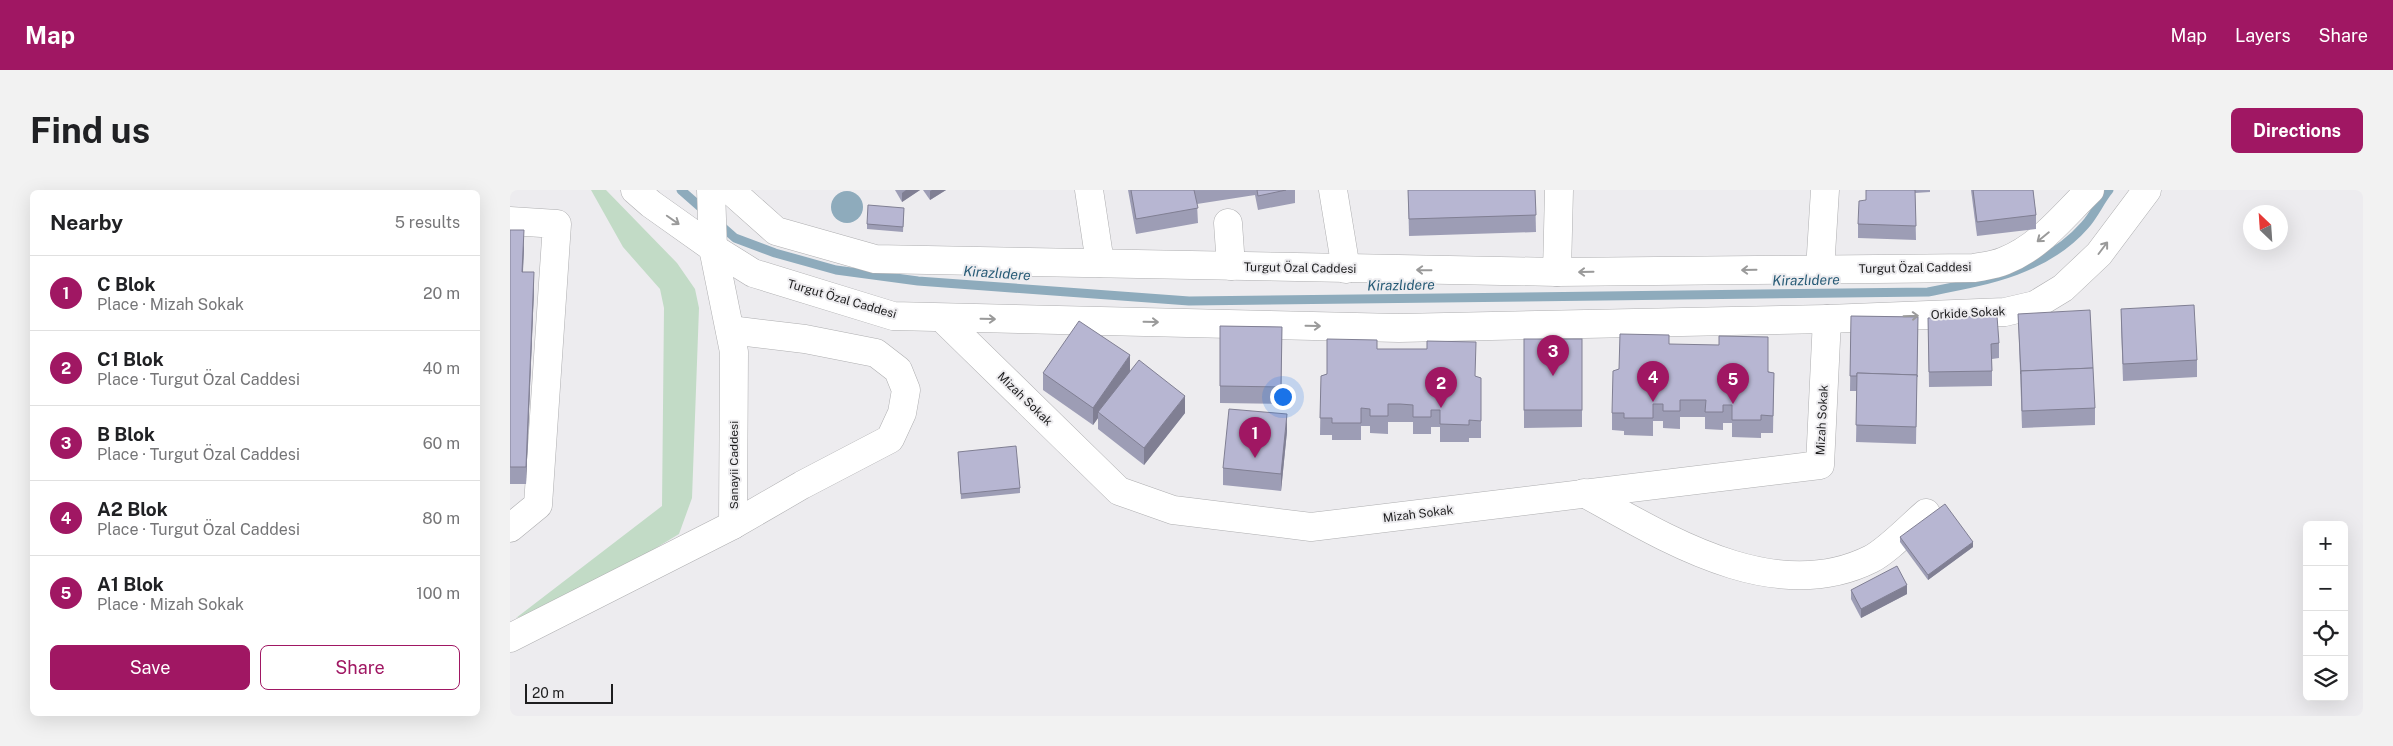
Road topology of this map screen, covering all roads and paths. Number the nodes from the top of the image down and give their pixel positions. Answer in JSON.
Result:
{"nodes":[{"id":1,"x":635,"y":190,"type":"edge"},
{"id":2,"x":711,"y":190,"type":"edge"},
{"id":3,"x":730,"y":190,"type":"edge"},
{"id":4,"x":1089,"y":190,"type":"edge"},
{"id":5,"x":1333,"y":190,"type":"edge"},
{"id":6,"x":1559,"y":190,"type":"edge"},
{"id":7,"x":1824,"y":190,"type":"edge"},
{"id":8,"x":2147,"y":190,"type":"edge"},
{"id":9,"x":2080,"y":194,"type":"edge"},
{"id":10,"x":510,"y":221,"type":"edge"},
{"id":11,"x":1228,"y":223,"type":"dead end"},
{"id":12,"x":713,"y":248,"type":"junction"},
{"id":13,"x":1100,"y":264,"type":"junction"},
{"id":14,"x":1231,"y":266,"type":"junction"},
{"id":15,"x":1346,"y":269,"type":"junction"},
{"id":16,"x":1820,"y":270,"type":"junction"},
{"id":17,"x":1557,"y":272,"type":"junction"},
{"id":18,"x":942,"y":318,"type":"junction"},
{"id":19,"x":1827,"y":320,"type":"junction"},
{"id":20,"x":730,"y":330,"type":"junction"},
{"id":21,"x":1584,"y":493,"type":"junction"},
{"id":22,"x":1926,"y":513,"type":"dead end"},
{"id":23,"x":733,"y":525,"type":"junction"},
{"id":24,"x":510,"y":528,"type":"edge"},
{"id":25,"x":510,"y":638,"type":"edge"}],
"edges":[{"from":1,"to":12,"type":"street","name":"Turgut Özal Caddesi","one_way":true},
{"from":2,"to":12,"type":"street","name":"Sanayii Caddesi"},
{"from":3,"to":13,"type":"street","name":"Turgut Özal Caddesi"},
{"from":4,"to":13,"type":"street"},
{"from":5,"to":15,"type":"street"},
{"from":6,"to":17,"type":"street"},
{"from":7,"to":16,"type":"street"},
{"from":19,"to":8,"type":"street","name":"Orkide Sokak","one_way":true},
{"from":9,"to":16,"type":"street","name":"Turgut Özal Caddesi","one_way":true},
{"from":10,"to":24,"type":"street"},
{"from":11,"to":14,"type":"street"},
{"from":12,"to":18,"type":"street","name":"Turgut Özal Caddesi"},
{"from":12,"to":20,"type":"street","name":"Sanayii Caddesi"},
{"from":13,"to":14,"type":"street","name":"Turgut Özal Caddesi"},
{"from":14,"to":15,"type":"street","name":"Turgut Özal Caddesi"},
{"from":17,"to":15,"type":"street","name":"Turgut Özal Caddesi","one_way":true},
{"from":16,"to":17,"type":"street","name":"Turgut Özal Caddesi","one_way":true},
{"from":18,"to":19,"type":"street","name":"Turgut Özal Caddesi","one_way":true},
{"from":18,"to":21,"type":"street","name":"Mizah Sokak"},
{"from":19,"to":21,"type":"street","name":"Mizah Sokak"},
{"from":20,"to":23,"type":"street","name":"Sanayii Caddesi"},
{"from":20,"to":23,"type":"street"},
{"from":21,"to":22,"type":"street"},
{"from":23,"to":25,"type":"street","name":"Sanayii Caddesi"}]}
